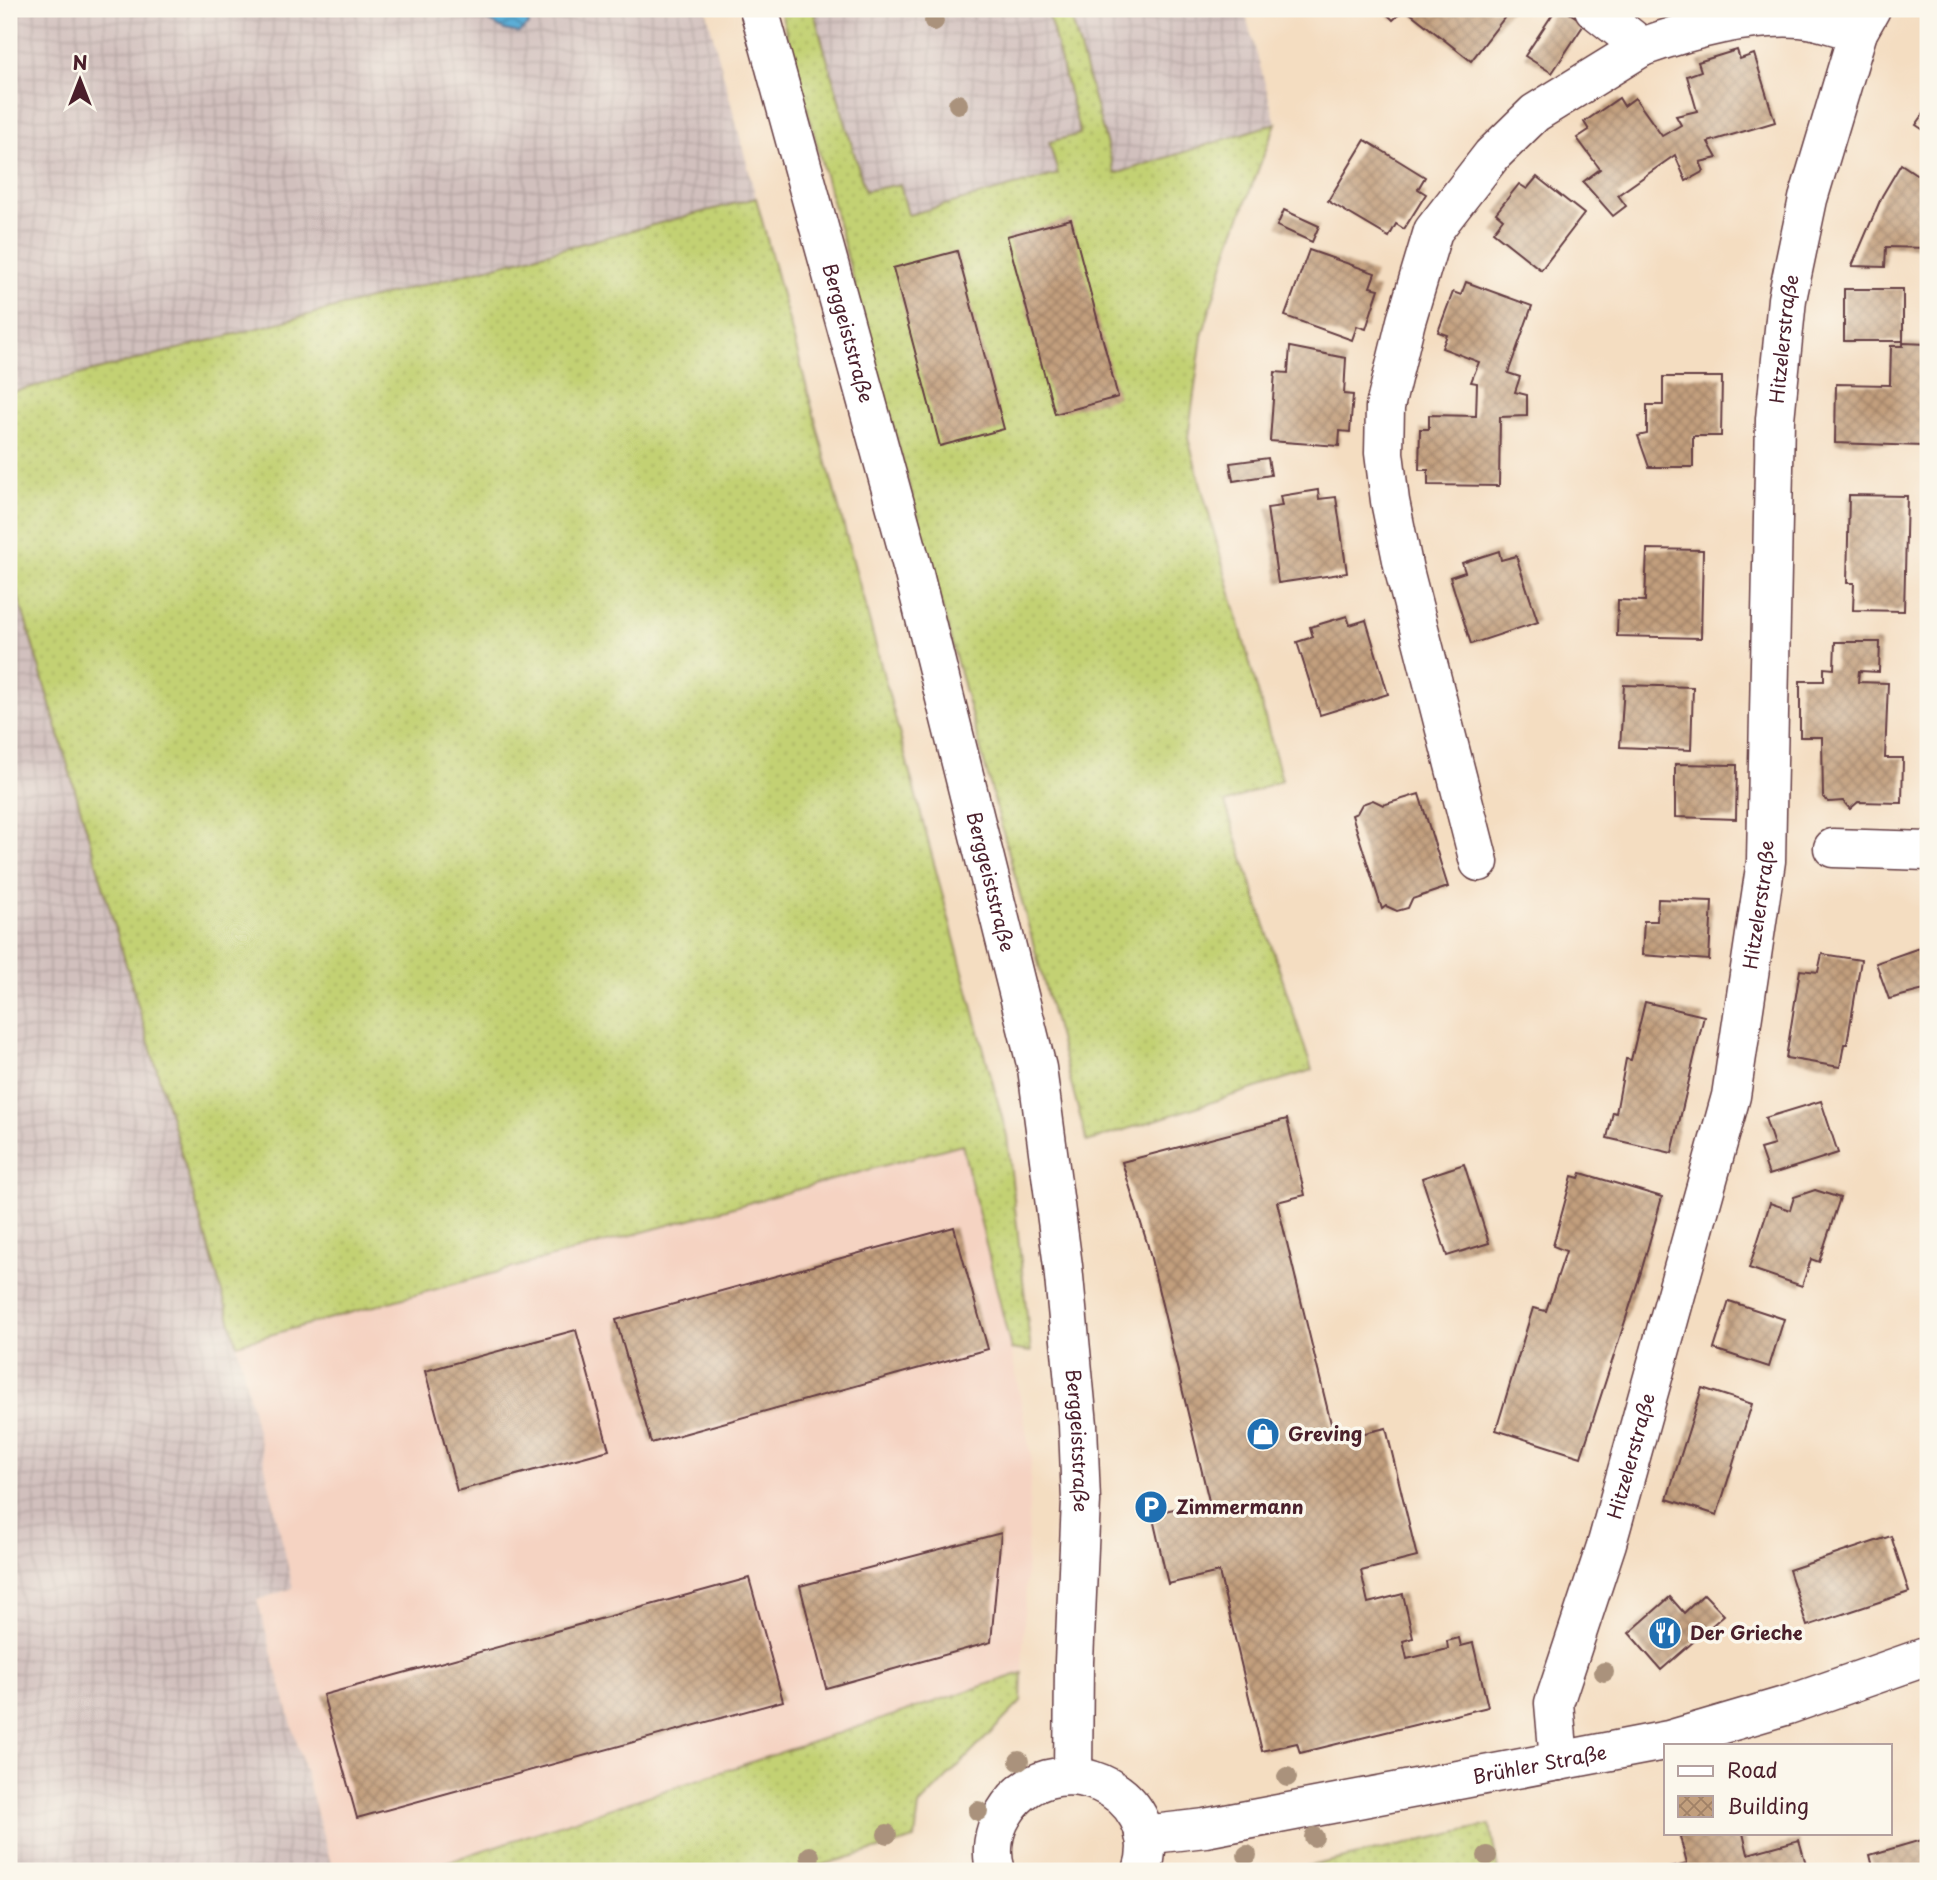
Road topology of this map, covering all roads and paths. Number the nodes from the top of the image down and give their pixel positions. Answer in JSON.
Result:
{"nodes":[{"id":1,"x":760,"y":9,"type":"edge"},
{"id":2,"x":1594,"y":9,"type":"edge"},
{"id":3,"x":1864,"y":21,"type":"edge"},
{"id":4,"x":1642,"y":47,"type":"junction"},
{"id":5,"x":1833,"y":848,"type":"dead end"},
{"id":6,"x":1928,"y":851,"type":"edge"},
{"id":7,"x":1479,"y":862,"type":"dead end"},
{"id":8,"x":1928,"y":1656,"type":"edge"},
{"id":9,"x":1559,"y":1761,"type":"junction"},
{"id":10,"x":1073,"y":1775,"type":"junction"},
{"id":11,"x":1143,"y":1853,"type":"edge"},
{"id":12,"x":986,"y":1870,"type":"edge"}],
"edges":[{"from":1,"to":10,"type":"street","name":"Berggeiststraße"},
{"from":2,"to":4,"type":"street"},
{"from":3,"to":4,"type":"street","name":"Hitzelerstraße"},
{"from":3,"to":9,"type":"street","name":"Hitzelerstraße"},
{"from":4,"to":7,"type":"street","name":"Hitzelerstraße"},
{"from":5,"to":6,"type":"street"},
{"from":8,"to":9,"type":"street","name":"Brühler Straße"},
{"from":9,"to":11,"type":"street","name":"Brühler Straße"},
{"from":10,"to":11,"type":"street","name":"Brühler Straße"},
{"from":10,"to":12,"type":"street","name":"Brühler Straße"}]}
